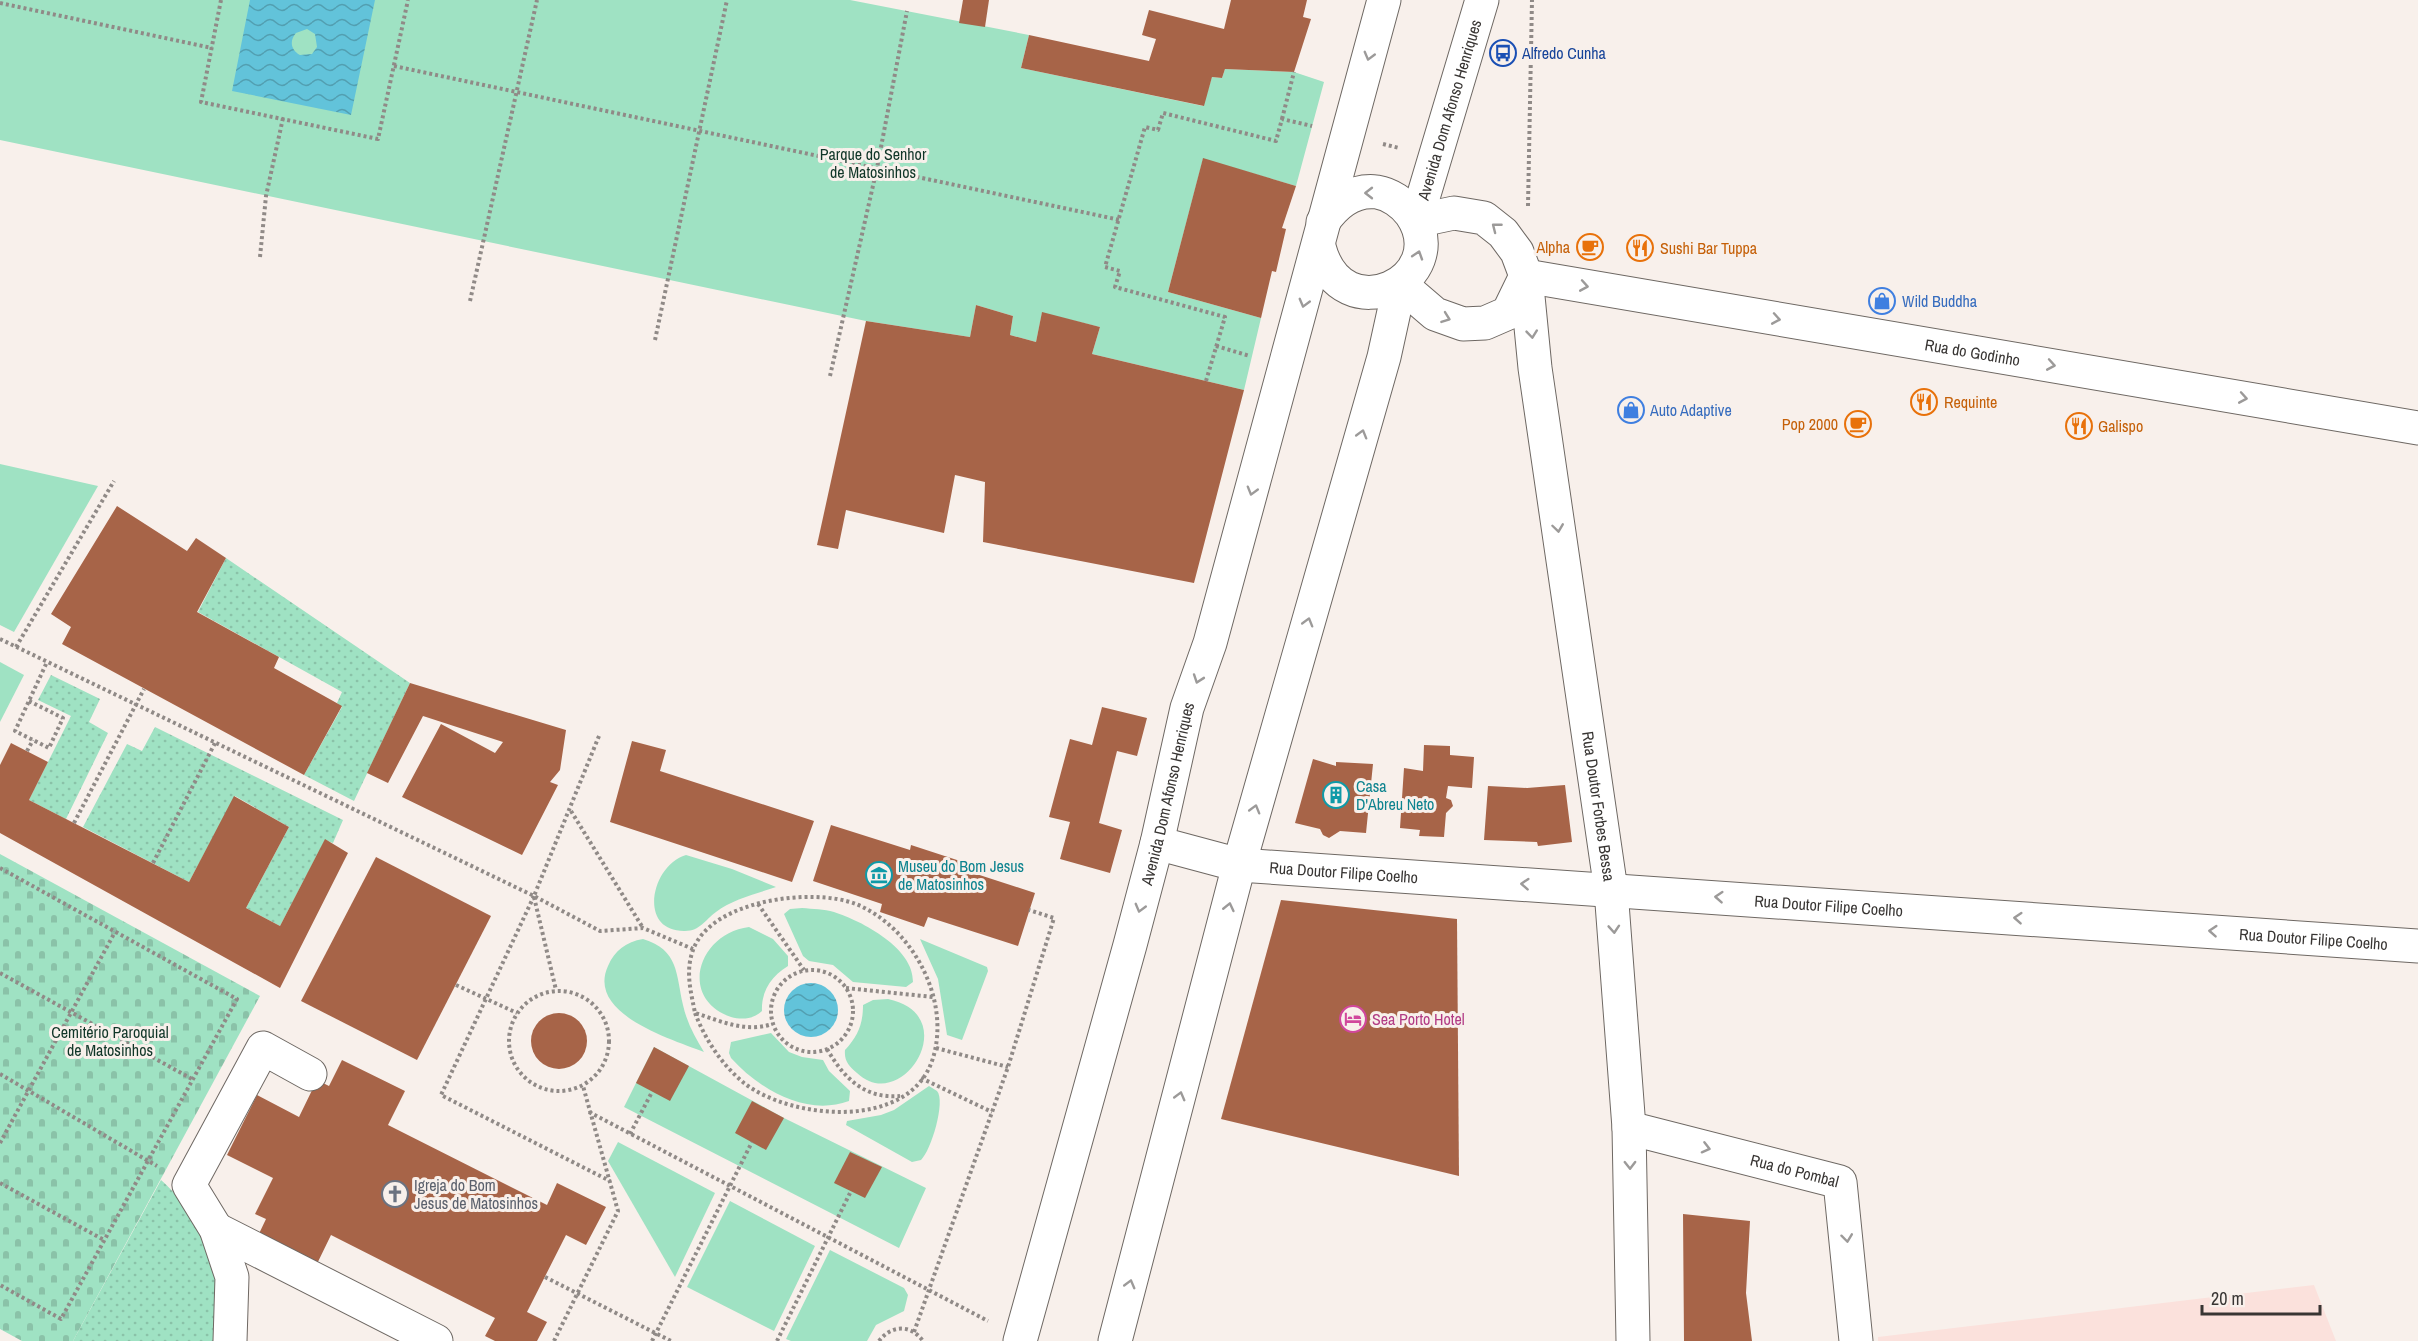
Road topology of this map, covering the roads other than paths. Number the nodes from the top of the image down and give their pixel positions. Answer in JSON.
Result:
{"nodes":[{"id":1,"x":1384,"y":0,"type":"edge"},
{"id":2,"x":1482,"y":0,"type":"edge"},
{"id":3,"x":1416,"y":221,"type":"junction"},
{"id":4,"x":1322,"y":234,"type":"junction"},
{"id":5,"x":1526,"y":276,"type":"junction"},
{"id":6,"x":1400,"y":284,"type":"junction"},
{"id":7,"x":2418,"y":428,"type":"edge"},
{"id":8,"x":1157,"y":843,"type":"junction"},
{"id":9,"x":1239,"y":865,"type":"junction"},
{"id":10,"x":1611,"y":890,"type":"junction"},
{"id":11,"x":2418,"y":946,"type":"edge"},
{"id":12,"x":310,"y":1074,"type":"dead end"},
{"id":13,"x":1629,"y":1128,"type":"junction"},
{"id":14,"x":216,"y":1228,"type":"junction"},
{"id":15,"x":1020,"y":1339,"type":"edge"},
{"id":16,"x":230,"y":1341,"type":"edge"},
{"id":17,"x":436,"y":1341,"type":"edge"},
{"id":18,"x":1115,"y":1341,"type":"edge"},
{"id":19,"x":1633,"y":1341,"type":"edge"},
{"id":20,"x":1856,"y":1341,"type":"edge"}],
"edges":[{"from":1,"to":4,"type":"street","name":"Avenida Dom Afonso Henriques","one_way":true},
{"from":2,"to":3,"type":"street","name":"Avenida Dom Afonso Henriques"},
{"from":3,"to":4,"type":"street","name":"Avenida Dom Afonso Henriques","one_way":true},
{"from":5,"to":3,"type":"street","one_way":true},
{"from":6,"to":3,"type":"street","name":"Avenida Dom Afonso Henriques","one_way":true},
{"from":4,"to":6,"type":"street"},
{"from":4,"to":8,"type":"street","name":"Avenida Dom Afonso Henriques","one_way":true},
{"from":6,"to":5,"type":"street","one_way":true},
{"from":5,"to":7,"type":"street","name":"Rua do Godinho","one_way":true},
{"from":5,"to":10,"type":"street","name":"Rua Doutor Forbes Bessa","one_way":true},
{"from":9,"to":6,"type":"street","name":"Avenida Dom Afonso Henriques","one_way":true},
{"from":8,"to":9,"type":"street","name":"Rua Doutor Filipe Coelho"},
{"from":8,"to":15,"type":"street","name":"Avenida Dom Afonso Henriques","one_way":true},
{"from":10,"to":9,"type":"street","name":"Rua Doutor Filipe Coelho","one_way":true},
{"from":18,"to":9,"type":"street","name":"Avenida Dom Afonso Henriques","one_way":true},
{"from":11,"to":10,"type":"street","name":"Rua Doutor Filipe Coelho","one_way":true},
{"from":10,"to":13,"type":"street","name":"Rua Doutor Forbes Bessa","one_way":true},
{"from":12,"to":14,"type":"street"},
{"from":13,"to":19,"type":"street","name":"Rua Doutor Forbes Bessa","one_way":true},
{"from":13,"to":20,"type":"street","name":"Rua do Pombal","one_way":true},
{"from":14,"to":16,"type":"street"},
{"from":14,"to":17,"type":"street"}]}
